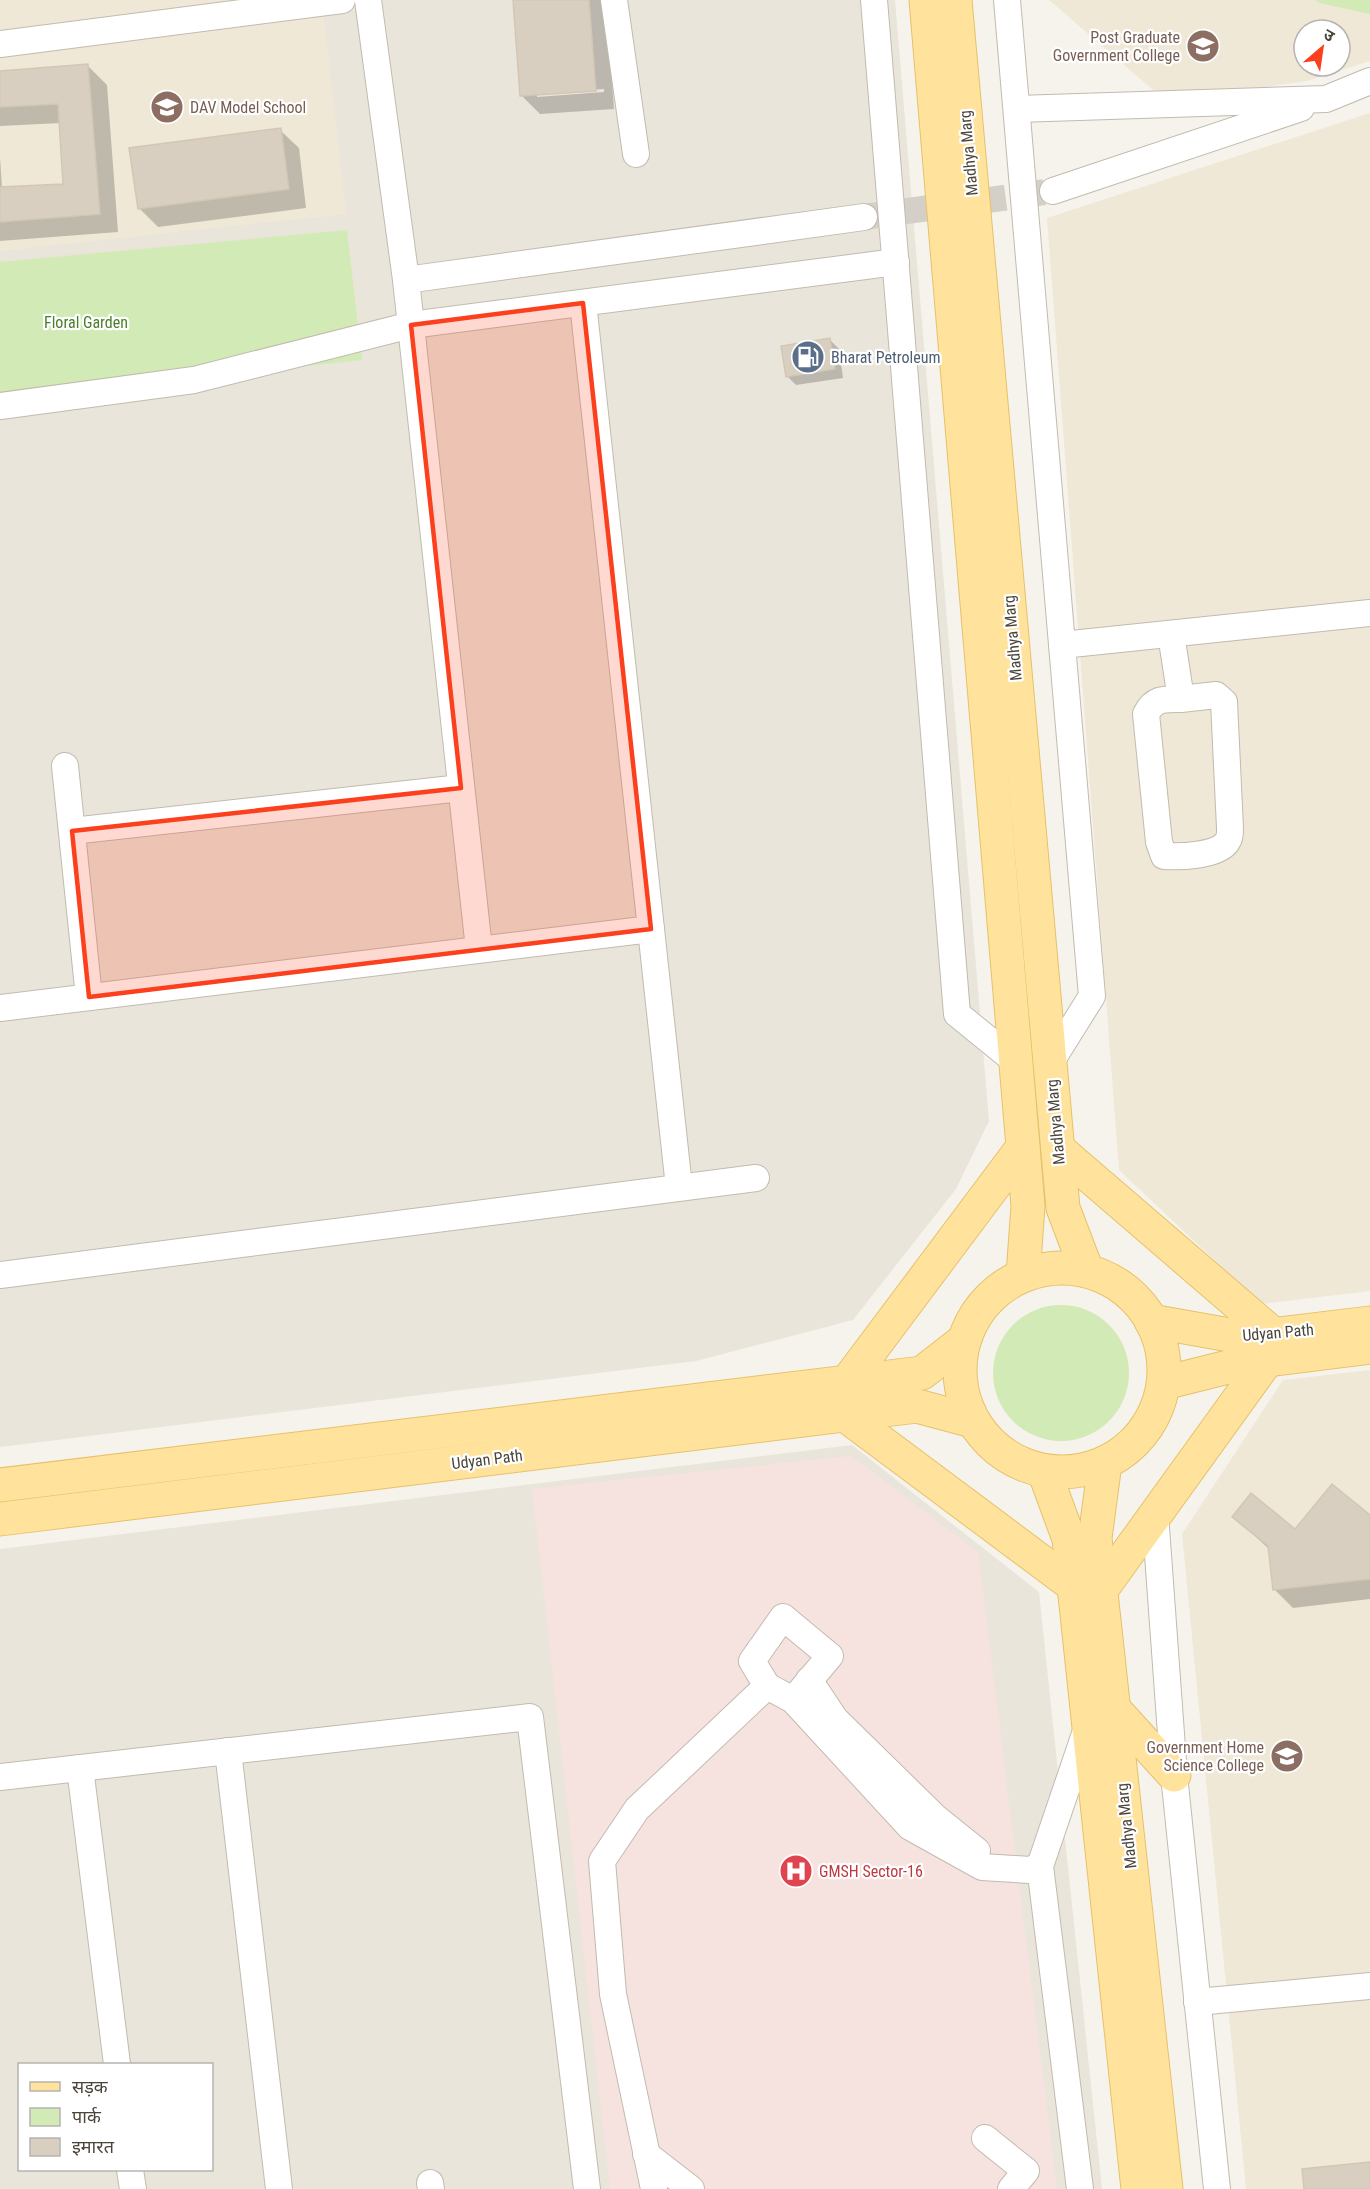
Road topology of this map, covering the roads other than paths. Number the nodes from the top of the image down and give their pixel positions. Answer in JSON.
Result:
{"nodes":[{"id":1,"x":342,"y":0,"type":"edge"},
{"id":2,"x":368,"y":0,"type":"edge"},
{"id":3,"x":614,"y":0,"type":"edge"},
{"id":4,"x":874,"y":0,"type":"edge"},
{"id":5,"x":926,"y":0,"type":"edge"},
{"id":6,"x":955,"y":0,"type":"edge"},
{"id":7,"x":1006,"y":0,"type":"edge"},
{"id":8,"x":0,"y":44,"type":"edge"},
{"id":9,"x":1370,"y":81,"type":"edge"},
{"id":10,"x":1326,"y":99,"type":"junction"},
{"id":11,"x":1017,"y":109,"type":"junction"},
{"id":12,"x":636,"y":154,"type":"dead end"},
{"id":13,"x":1053,"y":191,"type":"tunnel mouth"},
{"id":14,"x":864,"y":217,"type":"tunnel mouth"},
{"id":15,"x":896,"y":262,"type":"junction"},
{"id":16,"x":406,"y":280,"type":"junction"},
{"id":17,"x":583,"y":303,"type":"junction"},
{"id":18,"x":411,"y":325,"type":"junction"},
{"id":19,"x":0,"y":406,"type":"edge"},
{"id":20,"x":1370,"y":613,"type":"edge"},
{"id":21,"x":1171,"y":634,"type":"junction"},
{"id":22,"x":1062,"y":645,"type":"junction"},
{"id":23,"x":1181,"y":699,"type":"junction"},
{"id":24,"x":65,"y":766,"type":"dead end"},
{"id":25,"x":461,"y":788,"type":"junction"},
{"id":26,"x":72,"y":831,"type":"junction"},
{"id":27,"x":651,"y":929,"type":"junction"},
{"id":28,"x":479,"y":950,"type":"junction"},
{"id":29,"x":89,"y":997,"type":"junction"},
{"id":30,"x":0,"y":1008,"type":"edge"},
{"id":31,"x":1016,"y":1062,"type":"junction"},
{"id":32,"x":1050,"y":1063,"type":"junction"},
{"id":33,"x":1023,"y":1147,"type":"junction"},
{"id":34,"x":1058,"y":1149,"type":"junction"},
{"id":35,"x":756,"y":1178,"type":"dead end"},
{"id":36,"x":679,"y":1188,"type":"junction"},
{"id":37,"x":1087,"y":1271,"type":"junction"},
{"id":38,"x":0,"y":1275,"type":"edge"},
{"id":39,"x":1023,"y":1275,"type":"junction"},
{"id":40,"x":1151,"y":1321,"type":"junction"},
{"id":41,"x":1370,"y":1323,"type":"edge"},
{"id":42,"x":963,"y":1341,"type":"junction"},
{"id":43,"x":1270,"y":1347,"type":"junction"},
{"id":44,"x":1370,"y":1347,"type":"edge"},
{"id":45,"x":847,"y":1382,"type":"junction"},
{"id":46,"x":1164,"y":1383,"type":"junction"},
{"id":47,"x":845,"y":1415,"type":"junction"},
{"id":48,"x":973,"y":1421,"type":"junction"},
{"id":49,"x":1105,"y":1463,"type":"junction"},
{"id":50,"x":1044,"y":1471,"type":"junction"},
{"id":51,"x":0,"y":1485,"type":"edge"},
{"id":52,"x":1155,"y":1514,"type":"junction"},
{"id":53,"x":0,"y":1519,"type":"edge"},
{"id":54,"x":1087,"y":1588,"type":"junction"},
{"id":55,"x":809,"y":1680,"type":"junction"},
{"id":56,"x":767,"y":1686,"type":"junction"},
{"id":57,"x":793,"y":1700,"type":"junction"},
{"id":58,"x":1101,"y":1716,"type":"junction"},
{"id":59,"x":228,"y":1751,"type":"junction"},
{"id":60,"x":80,"y":1768,"type":"junction"},
{"id":61,"x":1174,"y":1775,"type":"junction"},
{"id":62,"x":0,"y":1777,"type":"edge"},
{"id":63,"x":1040,"y":1866,"type":"junction"},
{"id":64,"x":1370,"y":1986,"type":"edge"},
{"id":65,"x":1197,"y":2002,"type":"junction"},
{"id":66,"x":117,"y":2063,"type":"edge"},
{"id":67,"x":985,"y":2138,"type":"dead end"},
{"id":68,"x":646,"y":2154,"type":"junction"},
{"id":69,"x":130,"y":2171,"type":"edge"},
{"id":70,"x":133,"y":2189,"type":"edge"},
{"id":71,"x":279,"y":2189,"type":"edge"},
{"id":72,"x":587,"y":2189,"type":"edge"},
{"id":73,"x":654,"y":2189,"type":"edge"},
{"id":74,"x":691,"y":2189,"type":"edge"},
{"id":75,"x":1011,"y":2189,"type":"edge"},
{"id":76,"x":1080,"y":2189,"type":"edge"},
{"id":77,"x":1138,"y":2189,"type":"edge"},
{"id":78,"x":1166,"y":2189,"type":"edge"},
{"id":79,"x":1217,"y":2189,"type":"edge"}],
"edges":[{"from":1,"to":8,"type":"street"},
{"from":2,"to":16,"type":"street"},
{"from":3,"to":12,"type":"street"},
{"from":4,"to":15,"type":"street"},
{"from":5,"to":31,"type":"main road","name":"Madhya Marg"},
{"from":6,"to":32,"type":"main road","name":"Madhya Marg"},
{"from":7,"to":11,"type":"street"},
{"from":9,"to":10,"type":"street"},
{"from":10,"to":11,"type":"street"},
{"from":10,"to":13,"type":"street"},
{"from":11,"to":22,"type":"street"},
{"from":14,"to":16,"type":"street"},
{"from":15,"to":17,"type":"street"},
{"from":15,"to":31,"type":"street"},
{"from":16,"to":18,"type":"street"},
{"from":17,"to":18,"type":"street"},
{"from":17,"to":27,"type":"street"},
{"from":18,"to":19,"type":"street"},
{"from":18,"to":25,"type":"street"},
{"from":20,"to":21,"type":"street"},
{"from":21,"to":22,"type":"street"},
{"from":21,"to":23,"type":"street"},
{"from":22,"to":32,"type":"street"},
{"from":23,"to":23,"type":"street"},
{"from":24,"to":26,"type":"street"},
{"from":25,"to":26,"type":"street"},
{"from":25,"to":28,"type":"street"},
{"from":26,"to":29,"type":"street"},
{"from":27,"to":28,"type":"street"},
{"from":27,"to":36,"type":"street"},
{"from":28,"to":29,"type":"street"},
{"from":29,"to":30,"type":"street"},
{"from":31,"to":33,"type":"main road","name":"Madhya Marg"},
{"from":32,"to":34,"type":"main road","name":"Madhya Marg"},
{"from":33,"to":39,"type":"main road","name":"Madhya Marg"},
{"from":33,"to":45,"type":"main road"},
{"from":34,"to":37,"type":"main road","name":"Madhya Marg"},
{"from":34,"to":43,"type":"main road"},
{"from":35,"to":36,"type":"street"},
{"from":36,"to":38,"type":"street"},
{"from":37,"to":39,"type":"main road"},
{"from":37,"to":40,"type":"main road"},
{"from":39,"to":42,"type":"main road"},
{"from":40,"to":43,"type":"main road","name":"Udyan Path"},
{"from":40,"to":46,"type":"main road"},
{"from":41,"to":43,"type":"main road","name":"Udyan Path"},
{"from":42,"to":45,"type":"main road","name":"Udyan Path"},
{"from":42,"to":48,"type":"main road"},
{"from":43,"to":44,"type":"main road","name":"Udyan Path"},
{"from":43,"to":46,"type":"main road","name":"Udyan Path"},
{"from":43,"to":52,"type":"main road"},
{"from":45,"to":51,"type":"main road","name":"Udyan Path"},
{"from":46,"to":49,"type":"main road"},
{"from":47,"to":48,"type":"main road","name":"Udyan Path"},
{"from":47,"to":53,"type":"main road","name":"Udyan Path"},
{"from":47,"to":54,"type":"main road"},
{"from":48,"to":50,"type":"main road"},
{"from":49,"to":50,"type":"main road"},
{"from":49,"to":54,"type":"main road","name":"Madhya Marg"},
{"from":50,"to":54,"type":"main road","name":"Madhya Marg"},
{"from":52,"to":54,"type":"main road"},
{"from":52,"to":61,"type":"street"},
{"from":54,"to":58,"type":"main road","name":"Madhya Marg"},
{"from":55,"to":56,"type":"street"},
{"from":55,"to":57,"type":"street"},
{"from":55,"to":63,"type":"street"},
{"from":56,"to":57,"type":"street"},
{"from":56,"to":68,"type":"street"},
{"from":57,"to":63,"type":"street"},
{"from":58,"to":61,"type":"main road"},
{"from":58,"to":63,"type":"street"},
{"from":58,"to":77,"type":"main road","name":"Madhya Marg"},
{"from":58,"to":78,"type":"main road","name":"Madhya Marg"},
{"from":59,"to":60,"type":"street"},
{"from":59,"to":71,"type":"street"},
{"from":59,"to":72,"type":"street"},
{"from":60,"to":62,"type":"street"},
{"from":60,"to":66,"type":"street"},
{"from":61,"to":65,"type":"street"},
{"from":63,"to":76,"type":"street"},
{"from":64,"to":65,"type":"street"},
{"from":65,"to":79,"type":"street"},
{"from":67,"to":75,"type":"street"},
{"from":68,"to":73,"type":"street"},
{"from":68,"to":74,"type":"street"},
{"from":69,"to":70,"type":"street"}]}
